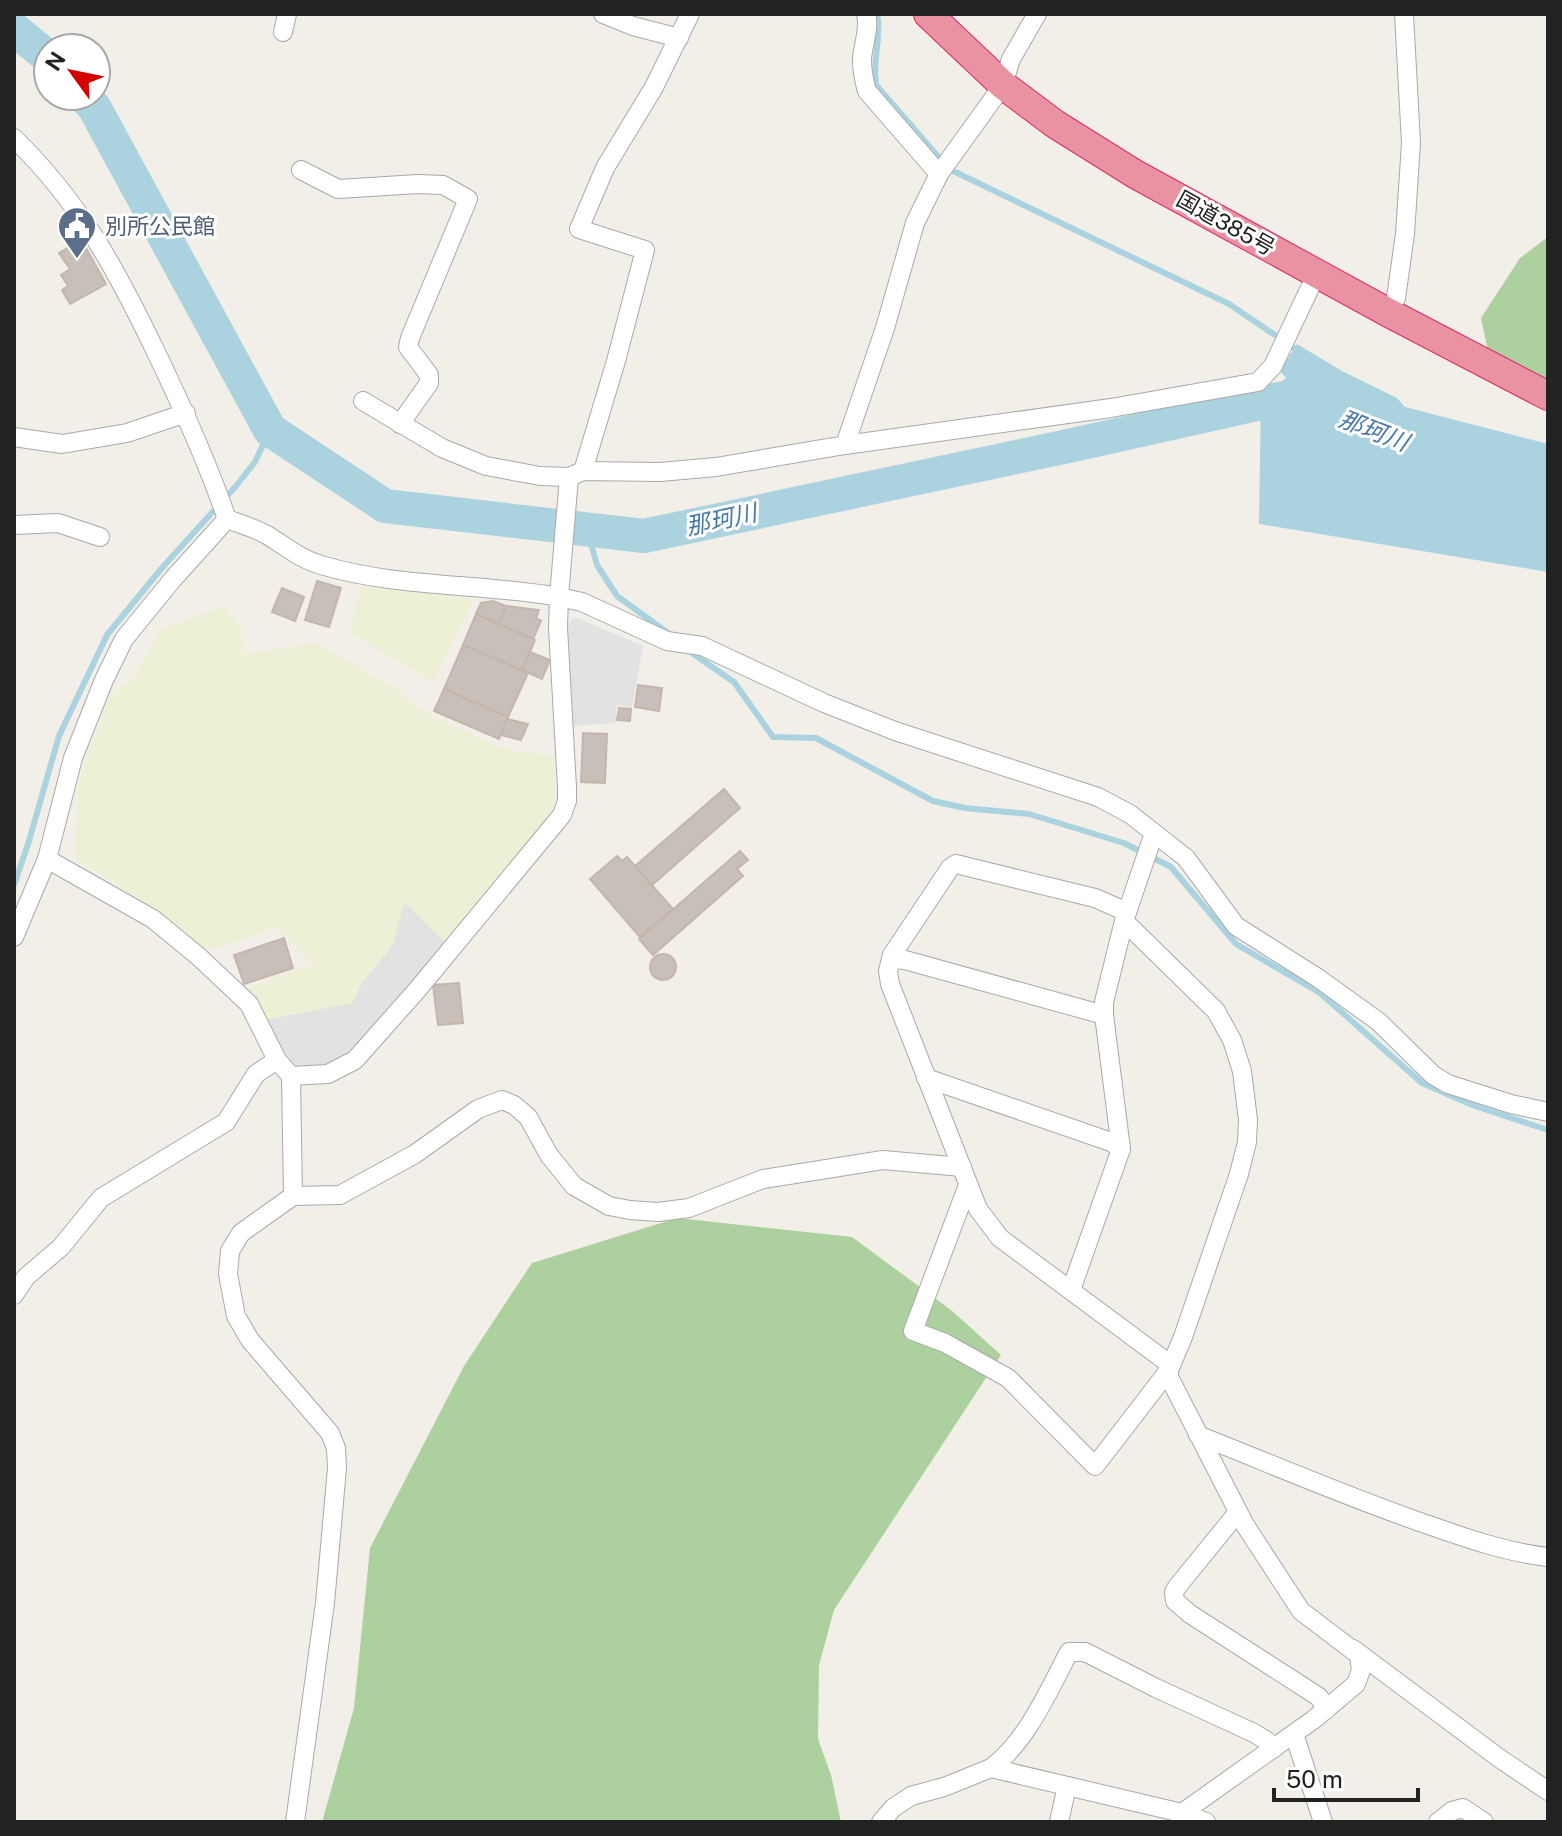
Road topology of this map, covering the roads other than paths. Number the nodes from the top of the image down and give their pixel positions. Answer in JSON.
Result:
{"nodes":[{"id":1,"x":603,"y":14,"type":"edge"},
{"id":2,"x":690,"y":14,"type":"edge"},
{"id":3,"x":866,"y":14,"type":"edge"},
{"id":4,"x":928,"y":14,"type":"edge"},
{"id":5,"x":1037,"y":14,"type":"edge"},
{"id":6,"x":1404,"y":14,"type":"edge"},
{"id":7,"x":679,"y":38,"type":"junction"},
{"id":8,"x":1003,"y":85,"type":"junction"},
{"id":9,"x":14,"y":138,"type":"edge"},
{"id":10,"x":301,"y":170,"type":"dead end"},
{"id":11,"x":939,"y":174,"type":"junction"},
{"id":12,"x":1317,"y":273,"type":"junction"},
{"id":13,"x":1389,"y":313,"type":"junction"},
{"id":14,"x":1548,"y":396,"type":"edge"},
{"id":15,"x":363,"y":401,"type":"dead end"},
{"id":16,"x":186,"y":413,"type":"junction"},
{"id":17,"x":400,"y":424,"type":"junction"},
{"id":18,"x":14,"y":437,"type":"edge"},
{"id":19,"x":845,"y":445,"type":"junction"},
{"id":20,"x":574,"y":478,"type":"junction"},
{"id":21,"x":227,"y":519,"type":"junction"},
{"id":22,"x":14,"y":525,"type":"edge"},
{"id":23,"x":100,"y":537,"type":"dead end"},
{"id":24,"x":559,"y":592,"type":"junction"},
{"id":25,"x":1154,"y":833,"type":"junction"},
{"id":26,"x":47,"y":859,"type":"junction"},
{"id":27,"x":1125,"y":916,"type":"junction"},
{"id":28,"x":14,"y":937,"type":"edge"},
{"id":29,"x":891,"y":959,"type":"junction"},
{"id":30,"x":1104,"y":1015,"type":"junction"},
{"id":31,"x":277,"y":1060,"type":"junction"},
{"id":32,"x":291,"y":1076,"type":"junction"},
{"id":33,"x":926,"y":1078,"type":"junction"},
{"id":34,"x":1548,"y":1112,"type":"edge"},
{"id":35,"x":1121,"y":1149,"type":"junction"},
{"id":36,"x":965,"y":1176,"type":"junction"},
{"id":37,"x":293,"y":1196,"type":"junction"},
{"id":38,"x":1071,"y":1290,"type":"junction"},
{"id":39,"x":14,"y":1295,"type":"edge"},
{"id":40,"x":1170,"y":1367,"type":"junction"},
{"id":41,"x":1198,"y":1435,"type":"junction"},
{"id":42,"x":1238,"y":1512,"type":"junction"},
{"id":43,"x":1548,"y":1557,"type":"edge"},
{"id":44,"x":1353,"y":1649,"type":"junction"},
{"id":45,"x":1326,"y":1710,"type":"junction"},
{"id":46,"x":1294,"y":1734,"type":"junction"},
{"id":47,"x":1273,"y":1749,"type":"junction"},
{"id":48,"x":991,"y":1768,"type":"junction"},
{"id":49,"x":1067,"y":1786,"type":"junction"},
{"id":50,"x":1548,"y":1791,"type":"edge"},
{"id":51,"x":1181,"y":1817,"type":"edge"},
{"id":52,"x":295,"y":1822,"type":"edge"},
{"id":53,"x":881,"y":1822,"type":"edge"},
{"id":54,"x":1059,"y":1822,"type":"edge"},
{"id":55,"x":1206,"y":1822,"type":"edge"},
{"id":56,"x":1323,"y":1822,"type":"edge"},
{"id":57,"x":1438,"y":1822,"type":"edge"},
{"id":58,"x":1484,"y":1822,"type":"edge"}],
"edges":[{"from":1,"to":7,"type":"street"},
{"from":2,"to":7,"type":"street"},
{"from":3,"to":11,"type":"street"},
{"from":4,"to":8,"type":"highway","name":"国道385号"},
{"from":5,"to":8,"type":"street"},
{"from":6,"to":13,"type":"street"},
{"from":7,"to":20,"type":"street"},
{"from":8,"to":11,"type":"street"},
{"from":8,"to":12,"type":"highway","name":"国道385号"},
{"from":9,"to":16,"type":"street"},
{"from":10,"to":17,"type":"street"},
{"from":11,"to":19,"type":"street"},
{"from":12,"to":13,"type":"highway","name":"国道385号"},
{"from":12,"to":19,"type":"street"},
{"from":13,"to":14,"type":"highway","name":"国道385号"},
{"from":15,"to":17,"type":"street"},
{"from":16,"to":18,"type":"street"},
{"from":16,"to":21,"type":"street"},
{"from":17,"to":20,"type":"street"},
{"from":19,"to":20,"type":"street"},
{"from":20,"to":24,"type":"street"},
{"from":21,"to":24,"type":"street"},
{"from":21,"to":26,"type":"street"},
{"from":22,"to":23,"type":"street"},
{"from":24,"to":25,"type":"street"},
{"from":24,"to":32,"type":"street"},
{"from":25,"to":27,"type":"street"},
{"from":25,"to":34,"type":"street"},
{"from":26,"to":28,"type":"street"},
{"from":26,"to":31,"type":"street"},
{"from":27,"to":29,"type":"street"},
{"from":27,"to":30,"type":"street"},
{"from":27,"to":40,"type":"street"},
{"from":29,"to":30,"type":"street"},
{"from":29,"to":33,"type":"street"},
{"from":30,"to":35,"type":"street"},
{"from":31,"to":32,"type":"street"},
{"from":31,"to":39,"type":"street"},
{"from":32,"to":37,"type":"street"},
{"from":33,"to":35,"type":"street"},
{"from":33,"to":36,"type":"street"},
{"from":35,"to":38,"type":"street"},
{"from":36,"to":37,"type":"street"},
{"from":36,"to":38,"type":"street"},
{"from":36,"to":40,"type":"street"},
{"from":37,"to":52,"type":"street"},
{"from":38,"to":40,"type":"street"},
{"from":40,"to":41,"type":"street"},
{"from":41,"to":42,"type":"street"},
{"from":41,"to":43,"type":"street"},
{"from":42,"to":44,"type":"street"},
{"from":42,"to":45,"type":"street"},
{"from":44,"to":45,"type":"street"},
{"from":44,"to":50,"type":"street"},
{"from":45,"to":46,"type":"street"},
{"from":46,"to":47,"type":"street"},
{"from":46,"to":56,"type":"street"},
{"from":47,"to":48,"type":"street"},
{"from":47,"to":51,"type":"street"},
{"from":48,"to":49,"type":"street"},
{"from":48,"to":53,"type":"street"},
{"from":49,"to":51,"type":"street"},
{"from":49,"to":54,"type":"street"},
{"from":51,"to":55,"type":"street"},
{"from":57,"to":58,"type":"street"}]}
